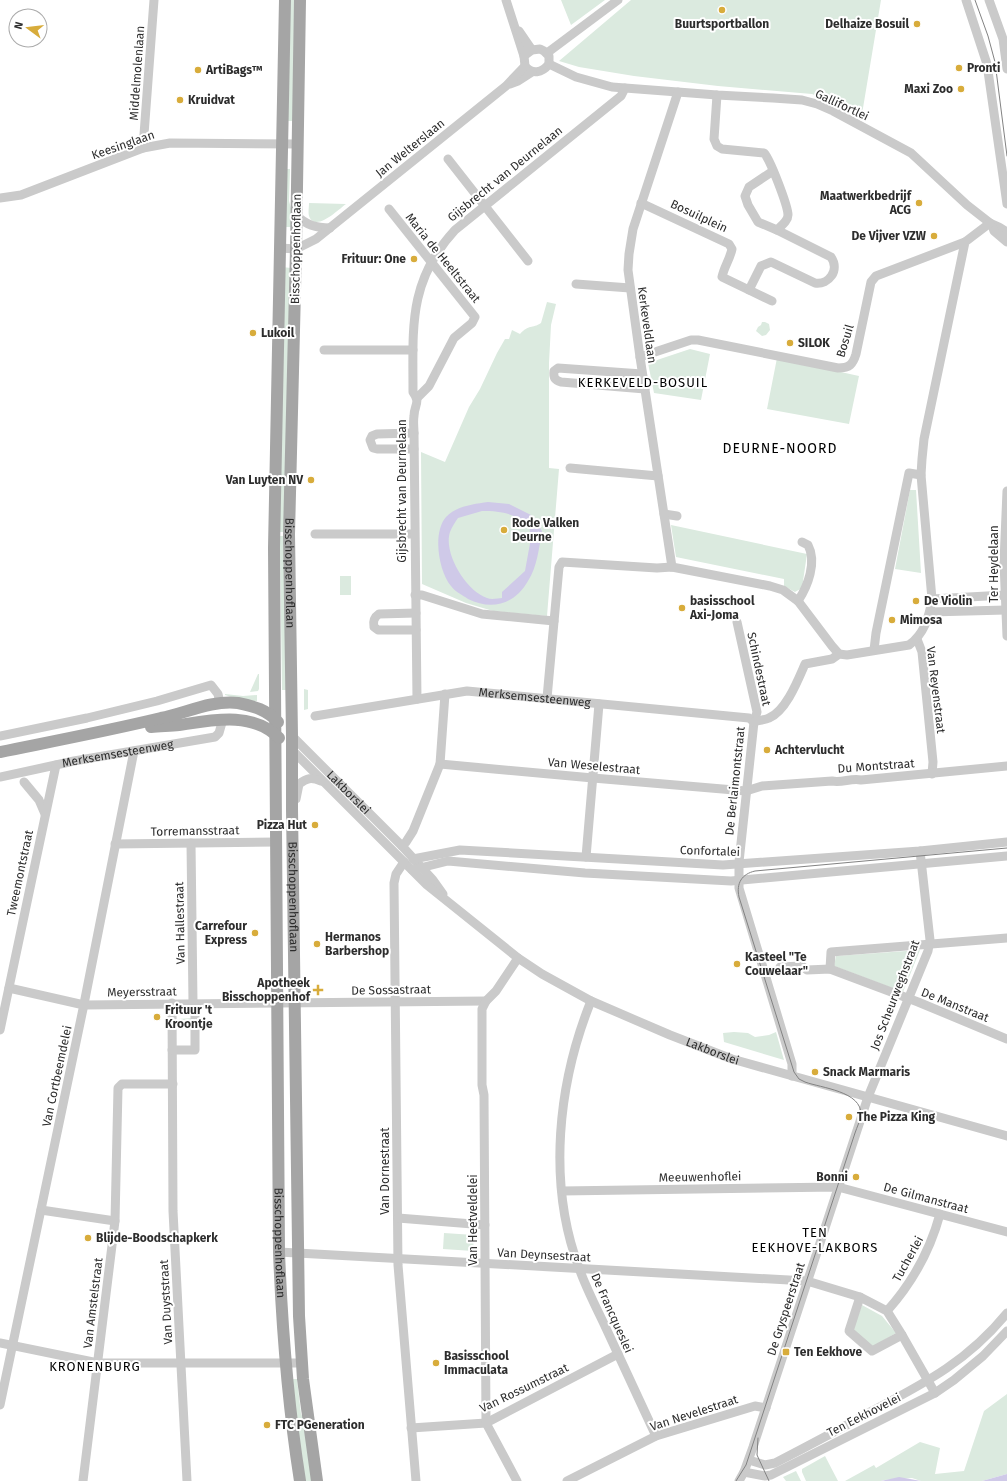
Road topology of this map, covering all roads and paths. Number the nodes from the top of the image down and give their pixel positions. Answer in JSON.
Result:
{"nodes":[{"id":1,"x":154,"y":0,"type":"edge"},
{"id":2,"x":284,"y":0,"type":"edge"},
{"id":3,"x":300,"y":0,"type":"edge"},
{"id":4,"x":506,"y":0,"type":"edge"},
{"id":5,"x":618,"y":0,"type":"edge"},
{"id":6,"x":966,"y":0,"type":"edge"},
{"id":7,"x":989,"y":0,"type":"edge"},
{"id":8,"x":515,"y":25,"type":"junction"},
{"id":9,"x":532,"y":50,"type":"junction"},
{"id":10,"x":1006,"y":52,"type":"edge"},
{"id":11,"x":547,"y":53,"type":"junction"},
{"id":12,"x":524,"y":56,"type":"junction"},
{"id":13,"x":549,"y":64,"type":"junction"},
{"id":14,"x":528,"y":69,"type":"junction"},
{"id":15,"x":1007,"y":69,"type":"edge"},
{"id":16,"x":625,"y":88,"type":"junction"},
{"id":17,"x":678,"y":92,"type":"junction"},
{"id":18,"x":717,"y":95,"type":"junction"},
{"id":19,"x":282,"y":144,"type":"junction"},
{"id":20,"x":298,"y":144,"type":"junction"},
{"id":21,"x":143,"y":148,"type":"junction"},
{"id":22,"x":448,"y":159,"type":"dead end"},
{"id":23,"x":773,"y":170,"type":"junction"},
{"id":24,"x":0,"y":198,"type":"edge"},
{"id":25,"x":641,"y":203,"type":"junction"},
{"id":26,"x":1007,"y":204,"type":"edge"},
{"id":27,"x":484,"y":205,"type":"junction"},
{"id":28,"x":389,"y":210,"type":"dead end"},
{"id":29,"x":296,"y":215,"type":"junction"},
{"id":30,"x":991,"y":224,"type":"junction"},
{"id":31,"x":330,"y":228,"type":"junction"},
{"id":32,"x":777,"y":230,"type":"junction"},
{"id":33,"x":1007,"y":232,"type":"edge"},
{"id":34,"x":965,"y":242,"type":"junction"},
{"id":35,"x":1007,"y":242,"type":"edge"},
{"id":36,"x":280,"y":248,"type":"junction"},
{"id":37,"x":296,"y":249,"type":"junction"},
{"id":38,"x":528,"y":261,"type":"dead end"},
{"id":39,"x":431,"y":262,"type":"junction"},
{"id":40,"x":576,"y":284,"type":"dead end"},
{"id":41,"x":630,"y":288,"type":"junction"},
{"id":42,"x":749,"y":290,"type":"junction"},
{"id":43,"x":772,"y":301,"type":"dead end"},
{"id":44,"x":324,"y":350,"type":"dead end"},
{"id":45,"x":413,"y":350,"type":"junction"},
{"id":46,"x":640,"y":357,"type":"junction"},
{"id":47,"x":642,"y":374,"type":"junction"},
{"id":48,"x":645,"y":390,"type":"junction"},
{"id":49,"x":417,"y":398,"type":"junction"},
{"id":50,"x":414,"y":433,"type":"junction"},
{"id":51,"x":414,"y":450,"type":"junction"},
{"id":52,"x":570,"y":468,"type":"dead end"},
{"id":53,"x":921,"y":475,"type":"junction"},
{"id":54,"x":658,"y":476,"type":"junction"},
{"id":55,"x":1007,"y":491,"type":"edge"},
{"id":56,"x":664,"y":514,"type":"junction"},
{"id":57,"x":677,"y":516,"type":"dead end"},
{"id":58,"x":314,"y":534,"type":"dead end"},
{"id":59,"x":414,"y":534,"type":"junction"},
{"id":60,"x":802,"y":542,"type":"dead end"},
{"id":61,"x":672,"y":567,"type":"junction"},
{"id":62,"x":415,"y":595,"type":"junction"},
{"id":63,"x":1005,"y":596,"type":"junction"},
{"id":64,"x":932,"y":599,"type":"junction"},
{"id":65,"x":798,"y":601,"type":"junction"},
{"id":66,"x":1006,"y":610,"type":"junction"},
{"id":67,"x":930,"y":612,"type":"junction"},
{"id":68,"x":416,"y":613,"type":"junction"},
{"id":69,"x":554,"y":621,"type":"junction"},
{"id":70,"x":737,"y":622,"type":"dead end"},
{"id":71,"x":416,"y":630,"type":"junction"},
{"id":72,"x":1007,"y":636,"type":"edge"},
{"id":73,"x":917,"y":639,"type":"junction"},
{"id":74,"x":874,"y":650,"type":"junction"},
{"id":75,"x":839,"y":654,"type":"junction"},
{"id":76,"x":445,"y":694,"type":"junction"},
{"id":77,"x":548,"y":698,"type":"junction"},
{"id":78,"x":417,"y":699,"type":"junction"},
{"id":79,"x":220,"y":704,"type":"junction"},
{"id":80,"x":599,"y":704,"type":"junction"},
{"id":81,"x":315,"y":716,"type":"dead end"},
{"id":82,"x":275,"y":718,"type":"junction"},
{"id":83,"x":223,"y":720,"type":"junction"},
{"id":84,"x":754,"y":722,"type":"junction"},
{"id":85,"x":108,"y":730,"type":"junction"},
{"id":86,"x":275,"y":734,"type":"junction"},
{"id":87,"x":0,"y":736,"type":"edge"},
{"id":88,"x":292,"y":736,"type":"junction"},
{"id":89,"x":292,"y":750,"type":"junction"},
{"id":90,"x":134,"y":751,"type":"junction"},
{"id":91,"x":0,"y":752,"type":"edge"},
{"id":92,"x":440,"y":764,"type":"junction"},
{"id":93,"x":56,"y":765,"type":"junction"},
{"id":94,"x":1007,"y":766,"type":"edge"},
{"id":95,"x":932,"y":774,"type":"junction"},
{"id":96,"x":0,"y":776,"type":"edge"},
{"id":97,"x":593,"y":778,"type":"junction"},
{"id":98,"x":321,"y":781,"type":"junction"},
{"id":99,"x":24,"y":782,"type":"dead end"},
{"id":100,"x":347,"y":790,"type":"junction"},
{"id":101,"x":746,"y":791,"type":"junction"},
{"id":102,"x":338,"y":798,"type":"junction"},
{"id":103,"x":292,"y":810,"type":"junction"},
{"id":104,"x":45,"y":814,"type":"junction"},
{"id":105,"x":276,"y":842,"type":"junction"},
{"id":106,"x":1007,"y":842,"type":"edge"},
{"id":107,"x":191,"y":843,"type":"junction"},
{"id":108,"x":115,"y":844,"type":"junction"},
{"id":109,"x":402,"y":846,"type":"junction"},
{"id":110,"x":920,"y":851,"type":"junction"},
{"id":111,"x":451,"y":856,"type":"junction"},
{"id":112,"x":1007,"y":856,"type":"edge"},
{"id":113,"x":586,"y":857,"type":"junction"},
{"id":114,"x":408,"y":861,"type":"junction"},
{"id":115,"x":739,"y":864,"type":"junction"},
{"id":116,"x":922,"y":864,"type":"junction"},
{"id":117,"x":416,"y":869,"type":"junction"},
{"id":118,"x":739,"y":880,"type":"junction"},
{"id":119,"x":1007,"y":938,"type":"edge"},
{"id":120,"x":929,"y":945,"type":"junction"},
{"id":121,"x":516,"y":960,"type":"junction"},
{"id":122,"x":780,"y":968,"type":"dead end"},
{"id":123,"x":830,"y":968,"type":"junction"},
{"id":124,"x":9,"y":988,"type":"junction"},
{"id":125,"x":908,"y":998,"type":"junction"},
{"id":126,"x":396,"y":1001,"type":"junction"},
{"id":127,"x":486,"y":1001,"type":"junction"},
{"id":128,"x":172,"y":1003,"type":"junction"},
{"id":129,"x":193,"y":1003,"type":"junction"},
{"id":130,"x":278,"y":1003,"type":"junction"},
{"id":131,"x":295,"y":1003,"type":"junction"},
{"id":132,"x":84,"y":1004,"type":"junction"},
{"id":133,"x":590,"y":1004,"type":"junction"},
{"id":134,"x":0,"y":1030,"type":"edge"},
{"id":135,"x":1007,"y":1039,"type":"edge"},
{"id":136,"x":172,"y":1050,"type":"junction"},
{"id":137,"x":792,"y":1076,"type":"junction"},
{"id":138,"x":173,"y":1084,"type":"junction"},
{"id":139,"x":868,"y":1097,"type":"junction"},
{"id":140,"x":1007,"y":1136,"type":"edge"},
{"id":141,"x":839,"y":1188,"type":"junction"},
{"id":142,"x":562,"y":1191,"type":"junction"},
{"id":143,"x":41,"y":1210,"type":"junction"},
{"id":144,"x":940,"y":1214,"type":"junction"},
{"id":145,"x":398,"y":1218,"type":"junction"},
{"id":146,"x":115,"y":1221,"type":"junction"},
{"id":147,"x":485,"y":1225,"type":"junction"},
{"id":148,"x":1007,"y":1232,"type":"edge"},
{"id":149,"x":280,"y":1252,"type":"junction"},
{"id":150,"x":298,"y":1253,"type":"junction"},
{"id":151,"x":398,"y":1258,"type":"junction"},
{"id":152,"x":485,"y":1264,"type":"junction"},
{"id":153,"x":579,"y":1268,"type":"junction"},
{"id":154,"x":808,"y":1282,"type":"junction"},
{"id":155,"x":860,"y":1297,"type":"junction"},
{"id":156,"x":887,"y":1311,"type":"junction"},
{"id":157,"x":1007,"y":1313,"type":"edge"},
{"id":158,"x":1007,"y":1330,"type":"edge"},
{"id":159,"x":902,"y":1335,"type":"junction"},
{"id":160,"x":0,"y":1343,"type":"edge"},
{"id":161,"x":12,"y":1345,"type":"junction"},
{"id":162,"x":618,"y":1354,"type":"junction"},
{"id":163,"x":98,"y":1363,"type":"junction"},
{"id":164,"x":181,"y":1363,"type":"junction"},
{"id":165,"x":286,"y":1363,"type":"junction"},
{"id":166,"x":302,"y":1363,"type":"junction"},
{"id":167,"x":928,"y":1382,"type":"junction"},
{"id":168,"x":935,"y":1393,"type":"junction"},
{"id":169,"x":0,"y":1405,"type":"edge"},
{"id":170,"x":766,"y":1408,"type":"junction"},
{"id":171,"x":486,"y":1422,"type":"junction"},
{"id":172,"x":411,"y":1428,"type":"junction"},
{"id":173,"x":656,"y":1436,"type":"junction"},
{"id":174,"x":802,"y":1454,"type":"junction"},
{"id":175,"x":749,"y":1460,"type":"junction"},
{"id":176,"x":758,"y":1463,"type":"junction"},
{"id":177,"x":744,"y":1472,"type":"junction"},
{"id":178,"x":765,"y":1476,"type":"junction"},
{"id":179,"x":83,"y":1481,"type":"edge"},
{"id":180,"x":186,"y":1481,"type":"edge"},
{"id":181,"x":300,"y":1481,"type":"edge"},
{"id":182,"x":317,"y":1481,"type":"edge"},
{"id":183,"x":416,"y":1481,"type":"edge"},
{"id":184,"x":517,"y":1481,"type":"edge"},
{"id":185,"x":567,"y":1481,"type":"edge"},
{"id":186,"x":739,"y":1481,"type":"edge"}],
"edges":[{"from":1,"to":21,"type":"street","name":"Middelmolenlaan"},
{"from":2,"to":19,"type":"main road","name":"Bisschoppenhoflaan"},
{"from":3,"to":20,"type":"main road","name":"Bisschoppenhoflaan"},
{"from":4,"to":8,"type":"street"},
{"from":5,"to":11,"type":"street"},
{"from":6,"to":26,"type":"street"},
{"from":7,"to":10,"type":"street"},
{"from":8,"to":9,"type":"street"},
{"from":8,"to":12,"type":"street"},
{"from":9,"to":11,"type":"street"},
{"from":9,"to":12,"type":"street"},
{"from":10,"to":15,"type":"street"},
{"from":11,"to":13,"type":"street"},
{"from":12,"to":14,"type":"street"},
{"from":13,"to":14,"type":"street"},
{"from":13,"to":16,"type":"street"},
{"from":14,"to":31,"type":"street","name":"Jan Welterslaan"},
{"from":16,"to":17,"type":"street","name":"Gallifortlei"},
{"from":16,"to":27,"type":"street","name":"Gijsbrecht van Deurnelaan"},
{"from":17,"to":18,"type":"street","name":"Gallifortlei"},
{"from":17,"to":25,"type":"street","name":"Kerkeveldlaan"},
{"from":18,"to":23,"type":"street"},
{"from":18,"to":30,"type":"street","name":"Gallifortlei"},
{"from":19,"to":20,"type":"street"},
{"from":19,"to":21,"type":"street","name":"Keesinglaan"},
{"from":19,"to":36,"type":"main road","name":"Bisschoppenhoflaan"},
{"from":20,"to":29,"type":"main road","name":"Bisschoppenhoflaan"},
{"from":21,"to":24,"type":"street","name":"Keesinglaan"},
{"from":22,"to":27,"type":"street"},
{"from":23,"to":32,"type":"street"},
{"from":23,"to":32,"type":"street"},
{"from":25,"to":41,"type":"street","name":"Kerkeveldlaan"},
{"from":25,"to":42,"type":"street","name":"Bosuilplein"},
{"from":27,"to":38,"type":"street"},
{"from":27,"to":39,"type":"street","name":"Gijsbrecht van Deurnelaan"},
{"from":28,"to":39,"type":"street","name":"Maria de Heeltstraat"},
{"from":29,"to":31,"type":"street"},
{"from":29,"to":37,"type":"main road","name":"Bisschoppenhoflaan"},
{"from":30,"to":33,"type":"street","name":"Gallifortlei"},
{"from":30,"to":34,"type":"street","name":"Bosuil"},
{"from":30,"to":35,"type":"street","name":"Gallifortlei"},
{"from":31,"to":37,"type":"street","name":"Jan Welterslaan"},
{"from":32,"to":42,"type":"street"},
{"from":34,"to":46,"type":"street","name":"Bosuil"},
{"from":34,"to":53,"type":"street"},
{"from":36,"to":37,"type":"street"},
{"from":36,"to":82,"type":"main road","name":"Bisschoppenhoflaan"},
{"from":37,"to":88,"type":"main road","name":"Bisschoppenhoflaan"},
{"from":39,"to":45,"type":"street","name":"Gijsbrecht van Deurnelaan"},
{"from":39,"to":49,"type":"street","name":"Maria de Heeltstraat"},
{"from":40,"to":41,"type":"street"},
{"from":41,"to":46,"type":"street","name":"Kerkeveldlaan"},
{"from":42,"to":43,"type":"street","name":"Bosuilplein"},
{"from":44,"to":45,"type":"street"},
{"from":45,"to":49,"type":"street","name":"Gijsbrecht van Deurnelaan"},
{"from":46,"to":47,"type":"street","name":"Kerkeveldlaan"},
{"from":47,"to":48,"type":"street","name":"Kerkeveldlaan"},
{"from":47,"to":48,"type":"street"},
{"from":48,"to":54,"type":"street","name":"Kerkeveldlaan"},
{"from":49,"to":50,"type":"street","name":"Gijsbrecht van Deurnelaan"},
{"from":50,"to":51,"type":"street","name":"Gijsbrecht van Deurnelaan"},
{"from":50,"to":51,"type":"street"},
{"from":51,"to":59,"type":"street","name":"Gijsbrecht van Deurnelaan"},
{"from":52,"to":54,"type":"street"},
{"from":53,"to":64,"type":"street"},
{"from":53,"to":74,"type":"street"},
{"from":54,"to":56,"type":"street","name":"Kerkeveldlaan"},
{"from":55,"to":63,"type":"street","name":"Ter Heydelaan"},
{"from":56,"to":57,"type":"street"},
{"from":56,"to":61,"type":"street","name":"Kerkeveldlaan"},
{"from":58,"to":59,"type":"street"},
{"from":59,"to":62,"type":"street","name":"Gijsbrecht van Deurnelaan"},
{"from":60,"to":65,"type":"street"},
{"from":61,"to":65,"type":"street"},
{"from":61,"to":69,"type":"street"},
{"from":62,"to":68,"type":"street","name":"Gijsbrecht van Deurnelaan"},
{"from":62,"to":69,"type":"street"},
{"from":63,"to":64,"type":"street"},
{"from":63,"to":66,"type":"street","name":"Ter Heydelaan"},
{"from":64,"to":67,"type":"street","name":"Van Reyenstraat"},
{"from":65,"to":75,"type":"street"},
{"from":66,"to":67,"type":"street"},
{"from":66,"to":72,"type":"street","name":"Ter Heydelaan"},
{"from":67,"to":73,"type":"street","name":"Van Reyenstraat"},
{"from":68,"to":71,"type":"street","name":"Gijsbrecht van Deurnelaan"},
{"from":68,"to":71,"type":"street"},
{"from":69,"to":77,"type":"street"},
{"from":70,"to":84,"type":"street","name":"Schindestraat"},
{"from":71,"to":78,"type":"street","name":"Gijsbrecht van Deurnelaan"},
{"from":73,"to":74,"type":"street"},
{"from":73,"to":95,"type":"street","name":"Van Reyenstraat"},
{"from":74,"to":75,"type":"street"},
{"from":75,"to":84,"type":"street"},
{"from":76,"to":77,"type":"street","name":"Merksemsesteenweg"},
{"from":76,"to":78,"type":"street","name":"Merksemsesteenweg"},
{"from":76,"to":92,"type":"street"},
{"from":77,"to":80,"type":"street","name":"Merksemsesteenweg"},
{"from":78,"to":81,"type":"street","name":"Merksemsesteenweg"},
{"from":79,"to":82,"type":"main road","name":"Merksemsesteenweg"},
{"from":79,"to":85,"type":"main road","name":"Merksemsesteenweg"},
{"from":79,"to":87,"type":"street"},
{"from":80,"to":84,"type":"street","name":"Merksemsesteenweg"},
{"from":80,"to":97,"type":"street"},
{"from":82,"to":86,"type":"main road","name":"Bisschoppenhoflaan"},
{"from":82,"to":88,"type":"main road","name":"Lakborslei"},
{"from":83,"to":85,"type":"main road","name":"Merksemsesteenweg"},
{"from":83,"to":86,"type":"main road","name":"Merksemsesteenweg"},
{"from":83,"to":90,"type":"street","name":"Merksemsesteenweg"},
{"from":84,"to":101,"type":"street","name":"De Berlaimontstraat"},
{"from":85,"to":91,"type":"main road","name":"Merksemsesteenweg"},
{"from":86,"to":89,"type":"main road","name":"Merksemsesteenweg"},
{"from":86,"to":105,"type":"main road","name":"Bisschoppenhoflaan"},
{"from":88,"to":89,"type":"main road","name":"Bisschoppenhoflaan"},
{"from":88,"to":100,"type":"street","name":"Lakborslei"},
{"from":89,"to":98,"type":"street","name":"Lakborslei"},
{"from":89,"to":103,"type":"main road","name":"Bisschoppenhoflaan"},
{"from":90,"to":93,"type":"street","name":"Merksemsesteenweg"},
{"from":90,"to":108,"type":"street","name":"Van Cortbeemdelei"},
{"from":92,"to":97,"type":"street","name":"Van Weselestraat"},
{"from":92,"to":109,"type":"street"},
{"from":93,"to":96,"type":"street","name":"Merksemsesteenweg"},
{"from":93,"to":104,"type":"street","name":"Tweemontstraat"},
{"from":94,"to":95,"type":"street","name":"Du Montstraat"},
{"from":95,"to":101,"type":"street","name":"Du Montstraat"},
{"from":97,"to":101,"type":"street","name":"Van Weselestraat"},
{"from":97,"to":113,"type":"street"},
{"from":98,"to":102,"type":"street","name":"Lakborslei"},
{"from":98,"to":103,"type":"street","name":"Lakborslei"},
{"from":99,"to":104,"type":"street"},
{"from":100,"to":102,"type":"street"},
{"from":100,"to":109,"type":"street","name":"Lakborslei"},
{"from":101,"to":115,"type":"street","name":"De Berlaimontstraat"},
{"from":102,"to":114,"type":"street","name":"Lakborslei"},
{"from":103,"to":131,"type":"main road","name":"Bisschoppenhoflaan"},
{"from":104,"to":124,"type":"street","name":"Tweemontstraat"},
{"from":105,"to":107,"type":"street","name":"Torremansstraat"},
{"from":105,"to":130,"type":"main road","name":"Bisschoppenhoflaan"},
{"from":106,"to":110,"type":"street","name":"Confortalei"},
{"from":107,"to":108,"type":"street","name":"Torremansstraat"},
{"from":107,"to":129,"type":"street","name":"Van Hallestraat"},
{"from":108,"to":132,"type":"street","name":"Van Cortbeemdelei"},
{"from":109,"to":114,"type":"street","name":"Lakborslei"},
{"from":110,"to":115,"type":"street","name":"Confortalei"},
{"from":110,"to":116,"type":"street","name":"Jos Scheurweghstraat"},
{"from":111,"to":113,"type":"street","name":"Confortalei"},
{"from":111,"to":114,"type":"street","name":"Confortalei"},
{"from":111,"to":117,"type":"street","name":"Confortalei"},
{"from":111,"to":118,"type":"street","name":"Confortalei"},
{"from":112,"to":116,"type":"street","name":"Confortalei"},
{"from":113,"to":115,"type":"street","name":"Confortalei"},
{"from":114,"to":117,"type":"street","name":"Lakborslei"},
{"from":114,"to":126,"type":"street","name":"Van Dornestraat"},
{"from":115,"to":118,"type":"street","name":"De Berlaimontstraat"},
{"from":116,"to":118,"type":"street","name":"Confortalei"},
{"from":116,"to":120,"type":"street","name":"Jos Scheurweghstraat"},
{"from":117,"to":121,"type":"street","name":"Lakborslei"},
{"from":118,"to":137,"type":"street","name":"De Berlaimontstraat"},
{"from":119,"to":120,"type":"street"},
{"from":120,"to":123,"type":"street"},
{"from":120,"to":125,"type":"street","name":"Jos Scheurweghstraat"},
{"from":121,"to":127,"type":"street","name":"Van Heetveldelei"},
{"from":121,"to":133,"type":"street","name":"Lakborslei"},
{"from":122,"to":123,"type":"street","name":"De Manstraat"},
{"from":123,"to":125,"type":"street","name":"De Manstraat"},
{"from":124,"to":132,"type":"street","name":"Meyersstraat"},
{"from":124,"to":134,"type":"street","name":"Tweemontstraat"},
{"from":125,"to":135,"type":"street","name":"De Manstraat"},
{"from":125,"to":139,"type":"street","name":"Jos Scheurweghstraat"},
{"from":126,"to":127,"type":"street","name":"De Sossastraat"},
{"from":126,"to":131,"type":"street","name":"De Sossastraat"},
{"from":126,"to":145,"type":"street","name":"Van Dornestraat"},
{"from":127,"to":147,"type":"street","name":"Van Heetveldelei"},
{"from":128,"to":129,"type":"street","name":"Meyersstraat"},
{"from":128,"to":132,"type":"street","name":"Meyersstraat"},
{"from":128,"to":136,"type":"street","name":"Van Duyststraat"},
{"from":129,"to":130,"type":"street","name":"Meyersstraat"},
{"from":129,"to":136,"type":"street"},
{"from":130,"to":131,"type":"street"},
{"from":130,"to":149,"type":"main road","name":"Bisschoppenhoflaan"},
{"from":131,"to":150,"type":"main road","name":"Bisschoppenhoflaan"},
{"from":132,"to":143,"type":"street","name":"Van Cortbeemdelei"},
{"from":133,"to":137,"type":"street","name":"Lakborslei"},
{"from":133,"to":142,"type":"street","name":"De Francqueslei"},
{"from":136,"to":138,"type":"street","name":"Van Duyststraat"},
{"from":137,"to":139,"type":"street","name":"Lakborslei"},
{"from":138,"to":146,"type":"street","name":"Van Amstelstraat"},
{"from":138,"to":164,"type":"street","name":"Van Duyststraat"},
{"from":139,"to":140,"type":"street","name":"Lakborslei"},
{"from":139,"to":141,"type":"street","name":"De Gryspeerstraat"},
{"from":141,"to":142,"type":"street","name":"Meeuwenhoflei"},
{"from":141,"to":144,"type":"street","name":"De Gilmanstraat"},
{"from":141,"to":154,"type":"street","name":"De Gryspeerstraat"},
{"from":142,"to":153,"type":"street","name":"De Francqueslei"},
{"from":143,"to":146,"type":"street"},
{"from":143,"to":161,"type":"street","name":"Van Cortbeemdelei"},
{"from":144,"to":148,"type":"street","name":"De Gilmanstraat"},
{"from":144,"to":156,"type":"street","name":"Tucherlei"},
{"from":145,"to":147,"type":"street"},
{"from":145,"to":151,"type":"street","name":"Van Dornestraat"},
{"from":146,"to":163,"type":"street","name":"Van Amstelstraat"},
{"from":147,"to":152,"type":"street","name":"Van Heetveldelei"},
{"from":149,"to":150,"type":"street","name":"Van Deynsestraat"},
{"from":149,"to":165,"type":"main road","name":"Bisschoppenhoflaan"},
{"from":150,"to":151,"type":"street","name":"Van Deynsestraat"},
{"from":150,"to":166,"type":"main road","name":"Bisschoppenhoflaan"},
{"from":151,"to":152,"type":"street","name":"Van Deynsestraat"},
{"from":151,"to":172,"type":"street","name":"Van Dornestraat"},
{"from":152,"to":153,"type":"street","name":"Van Deynsestraat"},
{"from":152,"to":171,"type":"street","name":"Van Heetveldelei"},
{"from":153,"to":154,"type":"street","name":"Van Deynsestraat"},
{"from":153,"to":162,"type":"street","name":"De Francqueslei"},
{"from":154,"to":155,"type":"street","name":"Van Deynsestraat"},
{"from":154,"to":170,"type":"street","name":"De Gryspeerstraat"},
{"from":155,"to":156,"type":"street","name":"Van Deynsestraat"},
{"from":155,"to":159,"type":"street"},
{"from":156,"to":159,"type":"street"},
{"from":157,"to":167,"type":"street","name":"Ten Eekhovelei"},
{"from":158,"to":168,"type":"street","name":"Ten Eekhovelei"},
{"from":159,"to":167,"type":"street"},
{"from":160,"to":161,"type":"street"},
{"from":161,"to":163,"type":"street"},
{"from":161,"to":169,"type":"street","name":"Van Cortbeemdelei"},
{"from":162,"to":171,"type":"street","name":"Van Rossumstraat"},
{"from":162,"to":173,"type":"street","name":"De Francqueslei"},
{"from":163,"to":164,"type":"street"},
{"from":163,"to":179,"type":"street","name":"Van Amstelstraat"},
{"from":164,"to":165,"type":"street"},
{"from":164,"to":180,"type":"street","name":"Van Duyststraat"},
{"from":165,"to":166,"type":"street"},
{"from":165,"to":181,"type":"main road","name":"Bisschoppenhoflaan"},
{"from":166,"to":182,"type":"main road","name":"Bisschoppenhoflaan"},
{"from":167,"to":168,"type":"street"},
{"from":167,"to":174,"type":"street","name":"Ten Eekhovelei"},
{"from":168,"to":174,"type":"street","name":"Ten Eekhovelei"},
{"from":170,"to":173,"type":"street","name":"Van Nevelestraat"},
{"from":170,"to":175,"type":"street","name":"De Gryspeerstraat"},
{"from":171,"to":172,"type":"street","name":"Van Rossumstraat"},
{"from":171,"to":184,"type":"street","name":"Van Heetveldelei"},
{"from":172,"to":183,"type":"street","name":"Van Dornestraat"},
{"from":173,"to":185,"type":"street","name":"Van Nevelestraat"},
{"from":174,"to":176,"type":"street","name":"Ten Eekhovelei"},
{"from":174,"to":178,"type":"street","name":"Ten Eekhovelei"},
{"from":175,"to":176,"type":"street","name":"Ten Eekhovelei"},
{"from":175,"to":177,"type":"street"},
{"from":176,"to":178,"type":"street"},
{"from":177,"to":178,"type":"street"},
{"from":177,"to":186,"type":"street"}]}
